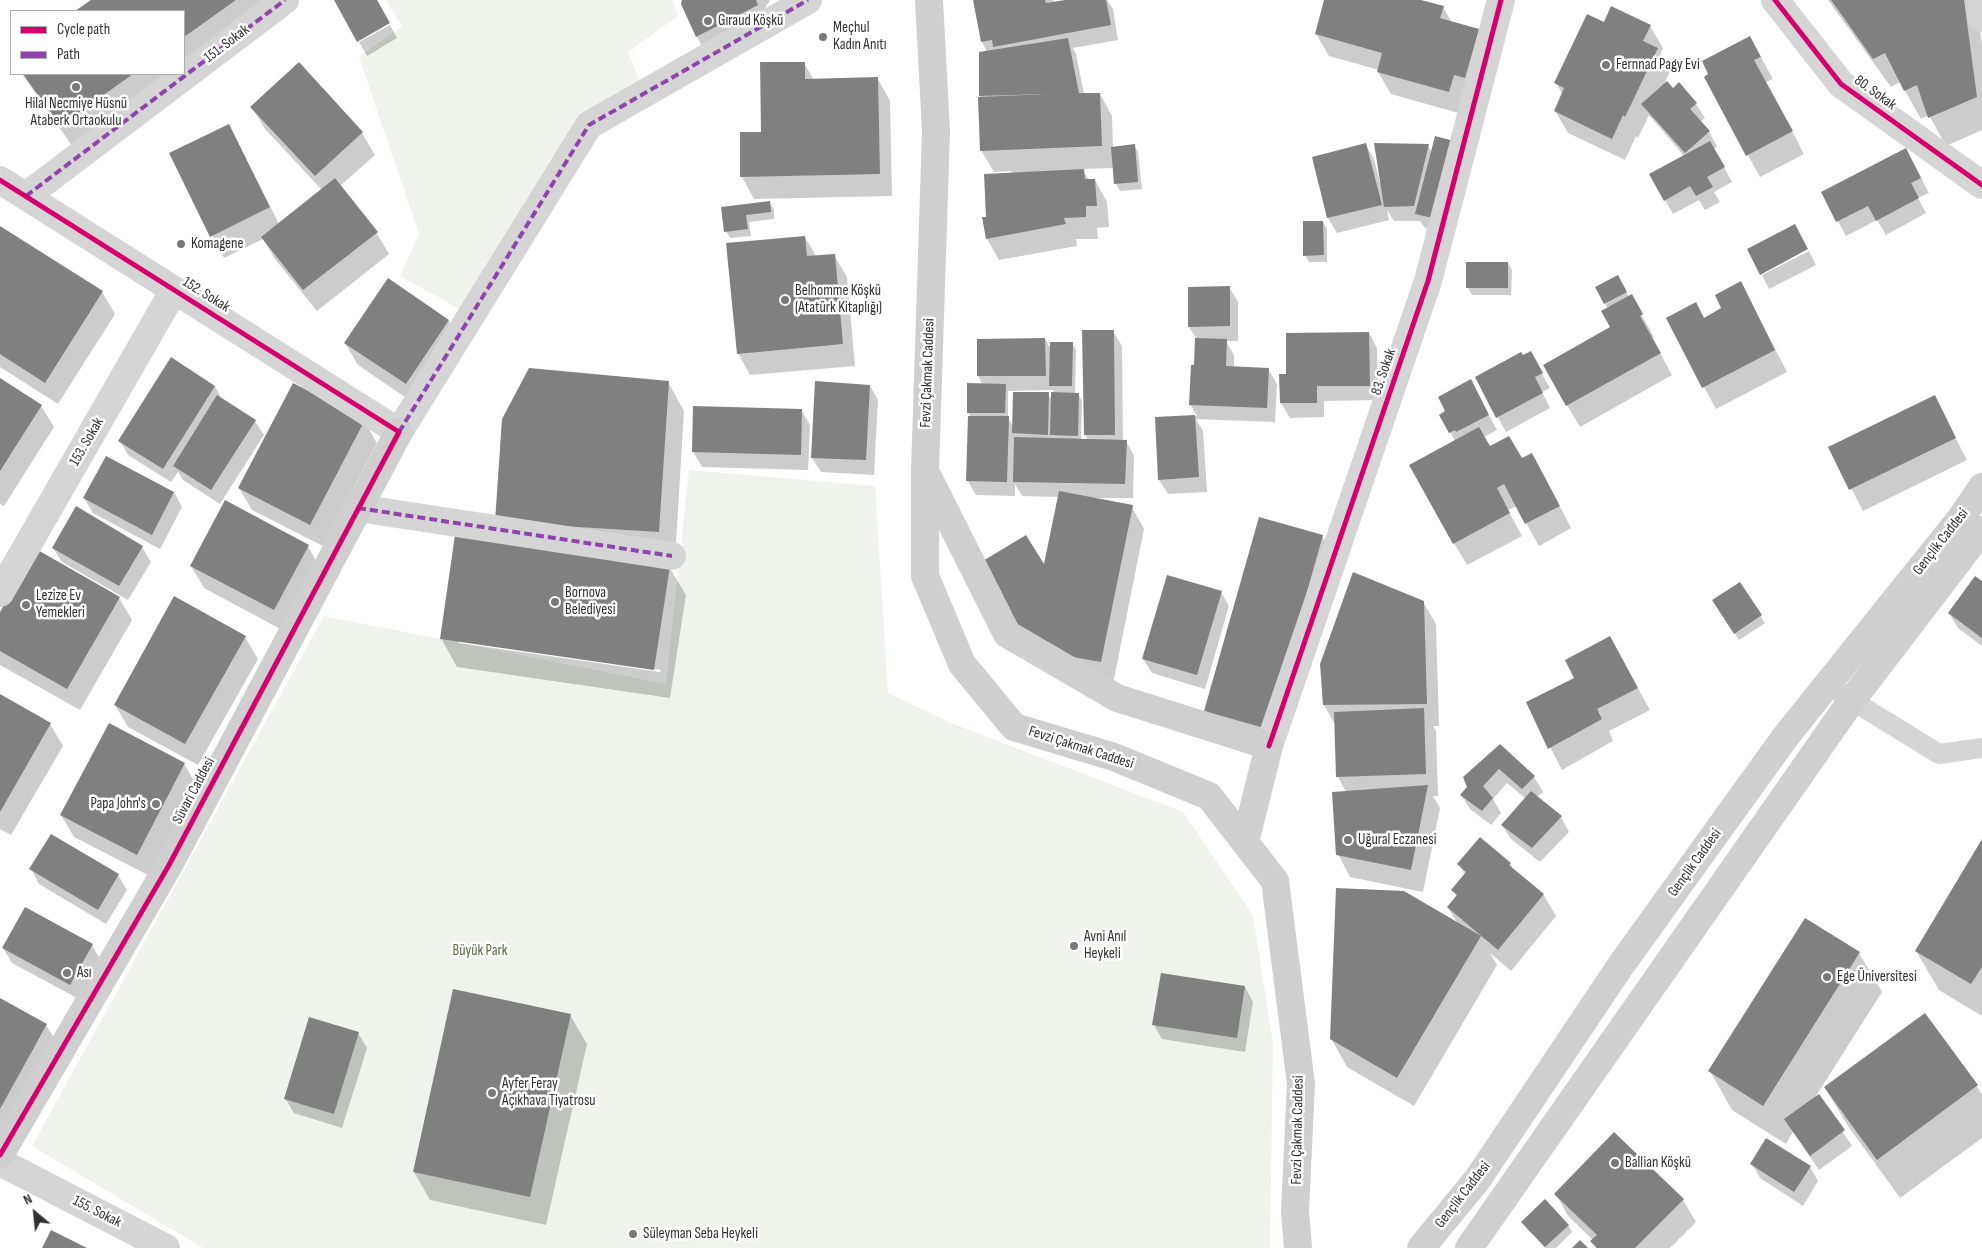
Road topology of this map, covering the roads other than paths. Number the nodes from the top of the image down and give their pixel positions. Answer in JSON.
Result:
{"nodes":[{"id":1,"x":284,"y":0,"type":"edge"},
{"id":2,"x":808,"y":0,"type":"edge"},
{"id":3,"x":929,"y":0,"type":"edge"},
{"id":4,"x":1502,"y":0,"type":"edge"},
{"id":5,"x":1775,"y":0,"type":"edge"},
{"id":6,"x":1980,"y":0,"type":"edge"},
{"id":7,"x":1982,"y":18,"type":"edge"},
{"id":8,"x":0,"y":180,"type":"edge"},
{"id":9,"x":1982,"y":185,"type":"edge"},
{"id":10,"x":26,"y":196,"type":"junction"},
{"id":11,"x":174,"y":290,"type":"junction"},
{"id":12,"x":398,"y":432,"type":"junction"},
{"id":13,"x":925,"y":471,"type":"junction"},
{"id":14,"x":1982,"y":487,"type":"edge"},
{"id":15,"x":358,"y":508,"type":"junction"},
{"id":16,"x":1982,"y":530,"type":"edge"},
{"id":17,"x":672,"y":556,"type":"dead end"},
{"id":18,"x":0,"y":593,"type":"edge"},
{"id":19,"x":1828,"y":685,"type":"junction"},
{"id":20,"x":1852,"y":700,"type":"junction"},
{"id":21,"x":1269,"y":746,"type":"junction"},
{"id":22,"x":1982,"y":748,"type":"edge"},
{"id":23,"x":1245,"y":842,"type":"junction"},
{"id":24,"x":0,"y":1155,"type":"edge"},
{"id":25,"x":0,"y":1162,"type":"edge"},
{"id":26,"x":166,"y":1248,"type":"edge"},
{"id":27,"x":1298,"y":1248,"type":"edge"},
{"id":28,"x":1421,"y":1248,"type":"edge"},
{"id":29,"x":1469,"y":1248,"type":"edge"}],
"edges":[{"from":1,"to":10,"type":"street","name":"151. Sokak"},
{"from":2,"to":12,"type":"street"},
{"from":3,"to":13,"type":"main road","name":"Fevzi Çakmak Caddesi"},
{"from":4,"to":21,"type":"street","name":"83. Sokak"},
{"from":5,"to":9,"type":"street","name":"80. Sokak"},
{"from":6,"to":7,"type":"street"},
{"from":8,"to":10,"type":"street","name":"152. Sokak"},
{"from":10,"to":11,"type":"street","name":"152. Sokak"},
{"from":11,"to":12,"type":"street","name":"152. Sokak"},
{"from":11,"to":18,"type":"street","name":"153. Sokak"},
{"from":12,"to":15,"type":"main road","name":"Süvari Caddesi"},
{"from":13,"to":21,"type":"main road"},
{"from":13,"to":23,"type":"main road","name":"Fevzi Çakmak Caddesi"},
{"from":14,"to":19,"type":"main road","name":"Gençlik Caddesi"},
{"from":15,"to":17,"type":"street"},
{"from":15,"to":24,"type":"main road","name":"Süvari Caddesi"},
{"from":16,"to":20,"type":"main road","name":"Gençlik Caddesi"},
{"from":19,"to":20,"type":"lane"},
{"from":19,"to":28,"type":"main road","name":"Gençlik Caddesi"},
{"from":20,"to":22,"type":"lane"},
{"from":20,"to":29,"type":"main road","name":"Gençlik Caddesi"},
{"from":21,"to":23,"type":"main road"},
{"from":23,"to":27,"type":"main road","name":"Fevzi Çakmak Caddesi"},
{"from":25,"to":26,"type":"street","name":"155. Sokak"}]}
